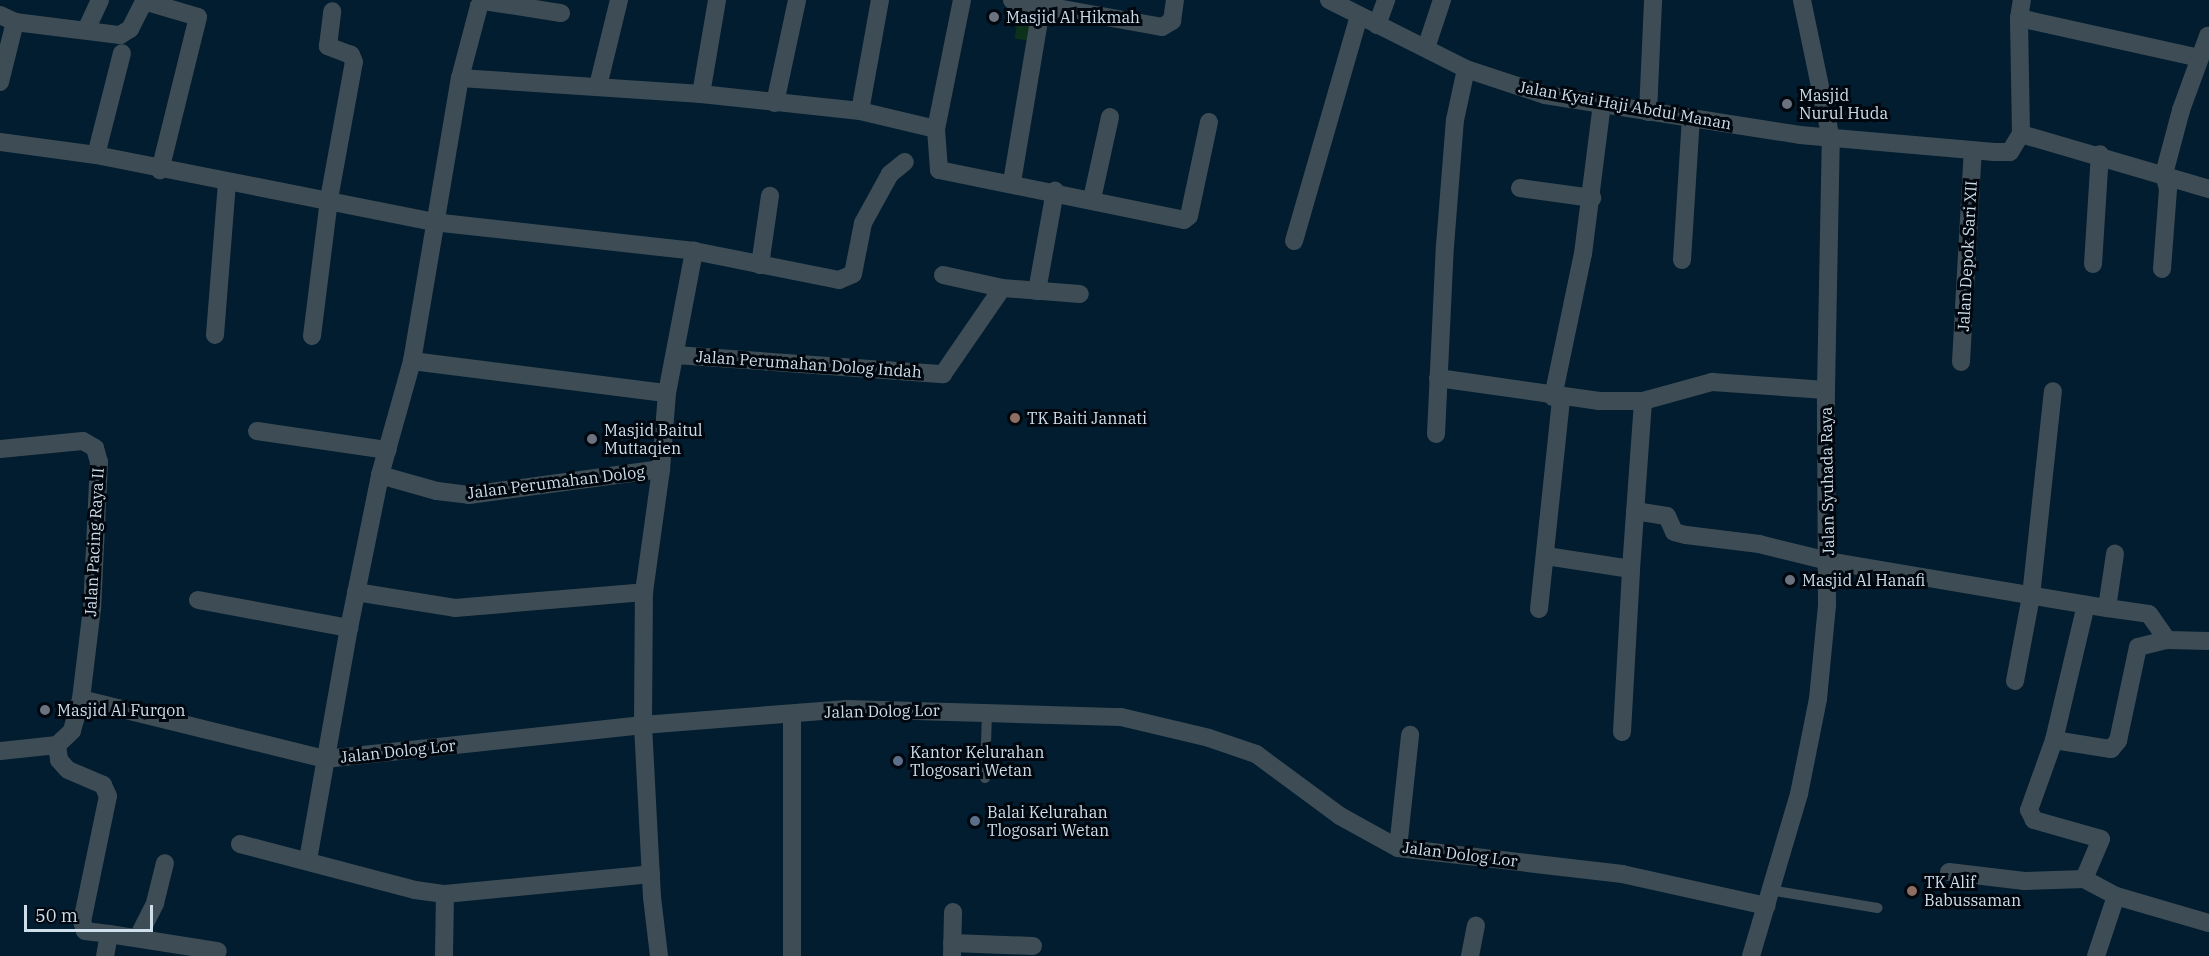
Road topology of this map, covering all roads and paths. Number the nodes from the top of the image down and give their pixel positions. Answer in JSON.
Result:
{"nodes":[{"id":1,"x":100,"y":0,"type":"edge"},
{"id":2,"x":619,"y":0,"type":"edge"},
{"id":3,"x":717,"y":0,"type":"edge"},
{"id":4,"x":797,"y":0,"type":"edge"},
{"id":5,"x":880,"y":0,"type":"edge"},
{"id":6,"x":962,"y":0,"type":"edge"},
{"id":7,"x":1012,"y":0,"type":"edge"},
{"id":8,"x":1175,"y":0,"type":"edge"},
{"id":9,"x":1329,"y":0,"type":"edge"},
{"id":10,"x":1386,"y":0,"type":"edge"},
{"id":11,"x":1442,"y":0,"type":"edge"},
{"id":12,"x":1653,"y":0,"type":"edge"},
{"id":13,"x":1802,"y":0,"type":"edge"},
{"id":14,"x":1041,"y":8,"type":"junction"},
{"id":15,"x":2020,"y":9,"type":"edge"},
{"id":16,"x":332,"y":11,"type":"dead end"},
{"id":17,"x":561,"y":13,"type":"dead end"},
{"id":18,"x":1359,"y":16,"type":"junction"},
{"id":19,"x":8,"y":19,"type":"edge"},
{"id":20,"x":1377,"y":25,"type":"junction"},
{"id":21,"x":86,"y":30,"type":"junction"},
{"id":22,"x":2208,"y":36,"type":"edge"},
{"id":23,"x":1426,"y":48,"type":"junction"},
{"id":24,"x":122,"y":53,"type":"dead end"},
{"id":25,"x":2200,"y":58,"type":"junction"},
{"id":26,"x":1466,"y":69,"type":"junction"},
{"id":27,"x":460,"y":78,"type":"junction"},
{"id":28,"x":0,"y":82,"type":"edge"},
{"id":29,"x":598,"y":86,"type":"junction"},
{"id":30,"x":701,"y":94,"type":"junction"},
{"id":31,"x":775,"y":103,"type":"junction"},
{"id":32,"x":1602,"y":103,"type":"junction"},
{"id":33,"x":860,"y":111,"type":"junction"},
{"id":34,"x":1648,"y":112,"type":"junction"},
{"id":35,"x":1110,"y":117,"type":"dead end"},
{"id":36,"x":1691,"y":118,"type":"junction"},
{"id":37,"x":1209,"y":122,"type":"dead end"},
{"id":38,"x":936,"y":129,"type":"junction"},
{"id":39,"x":2021,"y":134,"type":"junction"},
{"id":40,"x":1831,"y":139,"type":"junction"},
{"id":41,"x":0,"y":142,"type":"edge"},
{"id":42,"x":1973,"y":150,"type":"junction"},
{"id":43,"x":2100,"y":154,"type":"junction"},
{"id":44,"x":96,"y":155,"type":"junction"},
{"id":45,"x":905,"y":162,"type":"dead end"},
{"id":46,"x":160,"y":170,"type":"junction"},
{"id":47,"x":2164,"y":174,"type":"junction"},
{"id":48,"x":227,"y":181,"type":"junction"},
{"id":49,"x":1012,"y":182,"type":"junction"},
{"id":50,"x":1520,"y":188,"type":"dead end"},
{"id":51,"x":2209,"y":189,"type":"edge"},
{"id":52,"x":1055,"y":191,"type":"junction"},
{"id":53,"x":770,"y":196,"type":"dead end"},
{"id":54,"x":1092,"y":198,"type":"junction"},
{"id":55,"x":1592,"y":198,"type":"junction"},
{"id":56,"x":329,"y":199,"type":"junction"},
{"id":57,"x":434,"y":222,"type":"junction"},
{"id":58,"x":1294,"y":241,"type":"dead end"},
{"id":59,"x":694,"y":250,"type":"junction"},
{"id":60,"x":1682,"y":260,"type":"dead end"},
{"id":61,"x":2093,"y":264,"type":"dead end"},
{"id":62,"x":760,"y":265,"type":"junction"},
{"id":63,"x":2162,"y":269,"type":"dead end"},
{"id":64,"x":943,"y":275,"type":"dead end"},
{"id":65,"x":1002,"y":288,"type":"junction"},
{"id":66,"x":1036,"y":291,"type":"junction"},
{"id":67,"x":1080,"y":294,"type":"dead end"},
{"id":68,"x":215,"y":335,"type":"dead end"},
{"id":69,"x":312,"y":336,"type":"dead end"},
{"id":70,"x":676,"y":355,"type":"junction"},
{"id":71,"x":412,"y":362,"type":"junction"},
{"id":72,"x":1961,"y":362,"type":"dead end"},
{"id":73,"x":1438,"y":378,"type":"junction"},
{"id":74,"x":1826,"y":390,"type":"junction"},
{"id":75,"x":2053,"y":391,"type":"dead end"},
{"id":76,"x":667,"y":393,"type":"junction"},
{"id":77,"x":1557,"y":398,"type":"junction"},
{"id":78,"x":1643,"y":401,"type":"junction"},
{"id":79,"x":257,"y":431,"type":"dead end"},
{"id":80,"x":1436,"y":434,"type":"dead end"},
{"id":81,"x":0,"y":449,"type":"edge"},
{"id":82,"x":387,"y":450,"type":"junction"},
{"id":83,"x":662,"y":469,"type":"junction"},
{"id":84,"x":380,"y":475,"type":"junction"},
{"id":85,"x":1635,"y":511,"type":"junction"},
{"id":86,"x":2115,"y":554,"type":"dead end"},
{"id":87,"x":1546,"y":556,"type":"junction"},
{"id":88,"x":1828,"y":561,"type":"junction"},
{"id":89,"x":1631,"y":568,"type":"junction"},
{"id":90,"x":356,"y":592,"type":"junction"},
{"id":91,"x":644,"y":592,"type":"junction"},
{"id":92,"x":2031,"y":596,"type":"junction"},
{"id":93,"x":198,"y":600,"type":"dead end"},
{"id":94,"x":2086,"y":606,"type":"junction"},
{"id":95,"x":2107,"y":608,"type":"junction"},
{"id":96,"x":1539,"y":609,"type":"dead end"},
{"id":97,"x":348,"y":628,"type":"junction"},
{"id":98,"x":2167,"y":640,"type":"junction"},
{"id":99,"x":2209,"y":640,"type":"edge"},
{"id":100,"x":2015,"y":681,"type":"dead end"},
{"id":101,"x":81,"y":699,"type":"junction"},
{"id":102,"x":987,"y":711,"type":"junction"},
{"id":103,"x":792,"y":714,"type":"junction"},
{"id":104,"x":644,"y":725,"type":"junction"},
{"id":105,"x":1622,"y":732,"type":"dead end"},
{"id":106,"x":1410,"y":735,"type":"dead end"},
{"id":107,"x":2054,"y":740,"type":"junction"},
{"id":108,"x":57,"y":746,"type":"junction"},
{"id":109,"x":0,"y":751,"type":"edge"},
{"id":110,"x":325,"y":759,"type":"junction"},
{"id":111,"x":985,"y":778,"type":"dead end"},
{"id":112,"x":240,"y":844,"type":"dead end"},
{"id":113,"x":1398,"y":848,"type":"junction"},
{"id":114,"x":308,"y":860,"type":"junction"},
{"id":115,"x":165,"y":862,"type":"dead end"},
{"id":116,"x":1948,"y":872,"type":"dead end"},
{"id":117,"x":651,"y":874,"type":"junction"},
{"id":118,"x":2084,"y":879,"type":"junction"},
{"id":119,"x":445,"y":894,"type":"junction"},
{"id":120,"x":2116,"y":896,"type":"junction"},
{"id":121,"x":1768,"y":898,"type":"junction"},
{"id":122,"x":1878,"y":908,"type":"dead end"},
{"id":123,"x":953,"y":912,"type":"dead end"},
{"id":124,"x":2209,"y":923,"type":"edge"},
{"id":125,"x":1476,"y":926,"type":"dead end"},
{"id":126,"x":109,"y":934,"type":"junction"},
{"id":127,"x":138,"y":938,"type":"junction"},
{"id":128,"x":1033,"y":946,"type":"dead end"},
{"id":129,"x":952,"y":950,"type":"edge"},
{"id":130,"x":218,"y":951,"type":"dead end"},
{"id":131,"x":105,"y":956,"type":"edge"},
{"id":132,"x":444,"y":956,"type":"edge"},
{"id":133,"x":659,"y":956,"type":"edge"},
{"id":134,"x":792,"y":956,"type":"edge"},
{"id":135,"x":1470,"y":956,"type":"edge"},
{"id":136,"x":1751,"y":956,"type":"edge"},
{"id":137,"x":2096,"y":956,"type":"edge"}],
"edges":[{"from":1,"to":21,"type":"street"},
{"from":2,"to":29,"type":"street"},
{"from":3,"to":30,"type":"street"},
{"from":4,"to":31,"type":"street"},
{"from":5,"to":33,"type":"street"},
{"from":6,"to":38,"type":"street"},
{"from":7,"to":14,"type":"street"},
{"from":8,"to":14,"type":"street"},
{"from":9,"to":18,"type":"street","name":"Jalan Kyai Haji Abdul Manan"},
{"from":10,"to":20,"type":"street"},
{"from":11,"to":23,"type":"street"},
{"from":12,"to":34,"type":"street"},
{"from":13,"to":40,"type":"street","name":"Jalan Syuhada Raya"},
{"from":14,"to":49,"type":"street"},
{"from":15,"to":25,"type":"street"},
{"from":15,"to":39,"type":"street"},
{"from":16,"to":56,"type":"street"},
{"from":17,"to":27,"type":"street"},
{"from":18,"to":20,"type":"street","name":"Jalan Kyai Haji Abdul Manan"},
{"from":18,"to":58,"type":"street"},
{"from":19,"to":21,"type":"street"},
{"from":19,"to":28,"type":"street"},
{"from":20,"to":23,"type":"street","name":"Jalan Kyai Haji Abdul Manan"},
{"from":21,"to":46,"type":"street"},
{"from":22,"to":25,"type":"street"},
{"from":23,"to":26,"type":"street","name":"Jalan Kyai Haji Abdul Manan"},
{"from":24,"to":44,"type":"street"},
{"from":25,"to":47,"type":"street"},
{"from":26,"to":32,"type":"street","name":"Jalan Kyai Haji Abdul Manan"},
{"from":26,"to":73,"type":"street"},
{"from":27,"to":29,"type":"street"},
{"from":27,"to":57,"type":"street"},
{"from":29,"to":30,"type":"street"},
{"from":30,"to":31,"type":"street"},
{"from":31,"to":33,"type":"street"},
{"from":32,"to":34,"type":"street","name":"Jalan Kyai Haji Abdul Manan"},
{"from":32,"to":55,"type":"street"},
{"from":33,"to":38,"type":"street"},
{"from":34,"to":36,"type":"street","name":"Jalan Kyai Haji Abdul Manan"},
{"from":35,"to":54,"type":"street"},
{"from":36,"to":40,"type":"street","name":"Jalan Kyai Haji Abdul Manan"},
{"from":36,"to":60,"type":"street"},
{"from":37,"to":54,"type":"street"},
{"from":38,"to":49,"type":"street"},
{"from":39,"to":42,"type":"street","name":"Jalan Kyai Haji Abdul Manan"},
{"from":39,"to":43,"type":"street"},
{"from":40,"to":42,"type":"street","name":"Jalan Kyai Haji Abdul Manan"},
{"from":40,"to":74,"type":"street","name":"Jalan Syuhada Raya"},
{"from":41,"to":44,"type":"street"},
{"from":42,"to":72,"type":"street","name":"Jalan Depok Sari XII"},
{"from":43,"to":47,"type":"street"},
{"from":43,"to":61,"type":"street"},
{"from":44,"to":46,"type":"street"},
{"from":45,"to":62,"type":"street"},
{"from":46,"to":48,"type":"street"},
{"from":47,"to":51,"type":"street"},
{"from":47,"to":63,"type":"street"},
{"from":48,"to":56,"type":"street"},
{"from":48,"to":68,"type":"street"},
{"from":49,"to":52,"type":"street"},
{"from":50,"to":55,"type":"street"},
{"from":52,"to":54,"type":"street"},
{"from":52,"to":66,"type":"street"},
{"from":53,"to":62,"type":"street"},
{"from":55,"to":77,"type":"street"},
{"from":56,"to":57,"type":"street"},
{"from":56,"to":69,"type":"street"},
{"from":57,"to":59,"type":"street"},
{"from":57,"to":71,"type":"street"},
{"from":59,"to":62,"type":"street"},
{"from":59,"to":70,"type":"street"},
{"from":64,"to":65,"type":"street"},
{"from":65,"to":66,"type":"street"},
{"from":65,"to":70,"type":"street","name":"Jalan Perumahan Dolog Indah"},
{"from":66,"to":67,"type":"street"},
{"from":70,"to":76,"type":"street"},
{"from":71,"to":76,"type":"street"},
{"from":71,"to":82,"type":"street"},
{"from":73,"to":77,"type":"street"},
{"from":73,"to":80,"type":"street"},
{"from":74,"to":78,"type":"street"},
{"from":74,"to":88,"type":"street","name":"Jalan Syuhada Raya"},
{"from":75,"to":92,"type":"street"},
{"from":76,"to":83,"type":"street"},
{"from":77,"to":78,"type":"street"},
{"from":77,"to":87,"type":"street"},
{"from":78,"to":85,"type":"street"},
{"from":79,"to":82,"type":"street"},
{"from":81,"to":101,"type":"street","name":"Jalan Pacing Raya II"},
{"from":82,"to":84,"type":"street"},
{"from":83,"to":84,"type":"street","name":"Jalan Perumahan Dolog"},
{"from":83,"to":91,"type":"street"},
{"from":84,"to":90,"type":"street"},
{"from":85,"to":88,"type":"street"},
{"from":85,"to":89,"type":"street"},
{"from":86,"to":95,"type":"street"},
{"from":87,"to":89,"type":"street"},
{"from":87,"to":96,"type":"street"},
{"from":88,"to":92,"type":"street"},
{"from":88,"to":121,"type":"street","name":"Jalan Syuhada Raya"},
{"from":89,"to":105,"type":"street"},
{"from":90,"to":91,"type":"street"},
{"from":90,"to":97,"type":"street"},
{"from":91,"to":104,"type":"street"},
{"from":92,"to":94,"type":"street"},
{"from":92,"to":100,"type":"street"},
{"from":93,"to":97,"type":"street"},
{"from":94,"to":95,"type":"street"},
{"from":94,"to":107,"type":"street"},
{"from":95,"to":98,"type":"street"},
{"from":97,"to":110,"type":"street"},
{"from":98,"to":99,"type":"street"},
{"from":98,"to":107,"type":"street"},
{"from":101,"to":108,"type":"street"},
{"from":101,"to":110,"type":"street","name":"Jalan Dolog Lor"},
{"from":102,"to":103,"type":"street","name":"Jalan Dolog Lor"},
{"from":102,"to":111,"type":"lane"},
{"from":102,"to":113,"type":"street","name":"Jalan Dolog Lor"},
{"from":103,"to":104,"type":"street","name":"Jalan Dolog Lor"},
{"from":103,"to":134,"type":"street"},
{"from":104,"to":110,"type":"street","name":"Jalan Dolog Lor"},
{"from":104,"to":117,"type":"street"},
{"from":106,"to":113,"type":"street"},
{"from":107,"to":118,"type":"street"},
{"from":108,"to":109,"type":"street"},
{"from":108,"to":126,"type":"street"},
{"from":110,"to":114,"type":"street"},
{"from":112,"to":114,"type":"street"},
{"from":113,"to":121,"type":"street","name":"Jalan Dolog Lor"},
{"from":114,"to":119,"type":"street"},
{"from":115,"to":127,"type":"street"},
{"from":116,"to":118,"type":"street"},
{"from":117,"to":119,"type":"street"},
{"from":117,"to":133,"type":"street"},
{"from":118,"to":120,"type":"street"},
{"from":119,"to":132,"type":"street"},
{"from":120,"to":124,"type":"street"},
{"from":120,"to":137,"type":"street"},
{"from":121,"to":122,"type":"lane"},
{"from":121,"to":136,"type":"street","name":"Jalan Syuhada Raya"},
{"from":123,"to":129,"type":"street"},
{"from":125,"to":135,"type":"street"},
{"from":126,"to":127,"type":"street"},
{"from":126,"to":131,"type":"street"},
{"from":127,"to":130,"type":"street"},
{"from":128,"to":129,"type":"street"}]}
